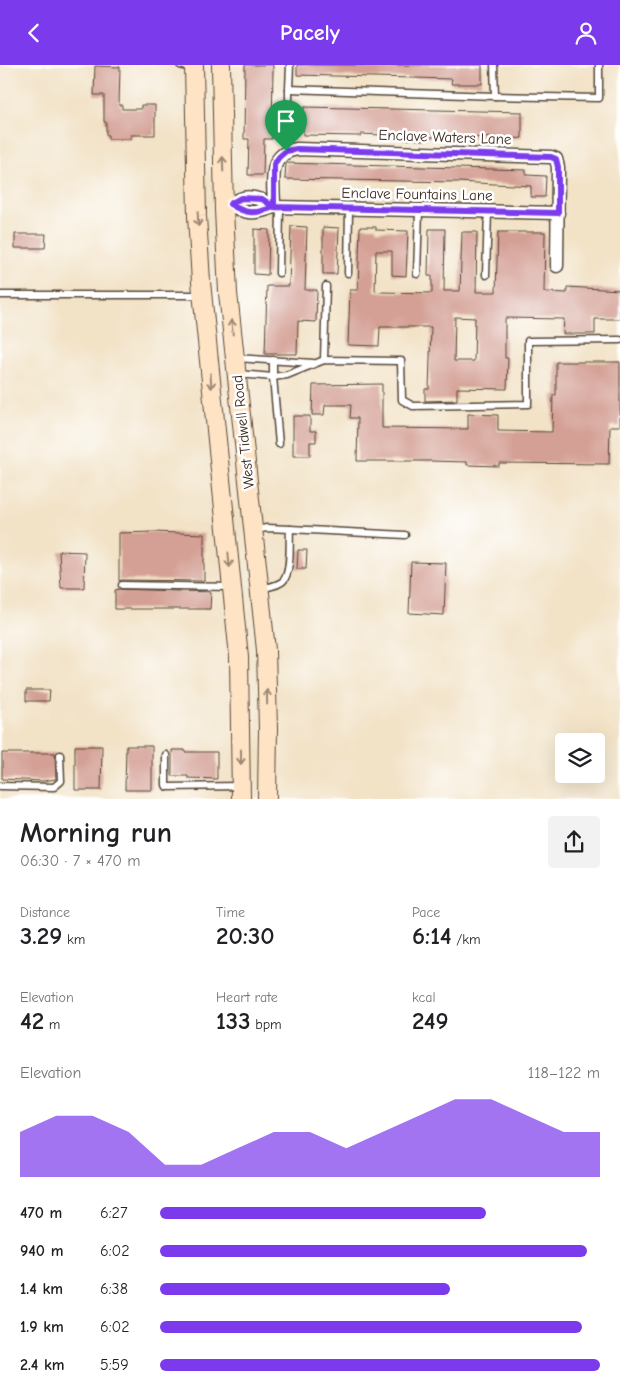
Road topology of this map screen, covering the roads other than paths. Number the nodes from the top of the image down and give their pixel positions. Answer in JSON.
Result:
{"nodes":[{"id":1,"x":221,"y":65,"type":"edge"},
{"id":2,"x":290,"y":65,"type":"edge"},
{"id":3,"x":494,"y":65,"type":"edge"},
{"id":4,"x":599,"y":65,"type":"edge"},
{"id":5,"x":190,"y":66,"type":"edge"},
{"id":6,"x":289,"y":89,"type":"junction"},
{"id":7,"x":494,"y":96,"type":"junction"},
{"id":8,"x":222,"y":101,"type":"junction"},
{"id":9,"x":195,"y":102,"type":"junction"},
{"id":10,"x":289,"y":131,"type":"dead end"},
{"id":11,"x":251,"y":199,"type":"junction"},
{"id":12,"x":227,"y":204,"type":"junction"},
{"id":13,"x":277,"y":207,"type":"junction"},
{"id":14,"x":349,"y":209,"type":"junction"},
{"id":15,"x":419,"y":210,"type":"junction"},
{"id":16,"x":251,"y":212,"type":"junction"},
{"id":17,"x":488,"y":212,"type":"junction"},
{"id":18,"x":558,"y":213,"type":"junction"},
{"id":19,"x":558,"y":266,"type":"dead end"},
{"id":20,"x":279,"y":273,"type":"dead end"},
{"id":21,"x":348,"y":273,"type":"dead end"},
{"id":22,"x":417,"y":274,"type":"dead end"},
{"id":23,"x":486,"y":275,"type":"dead end"},
{"id":24,"x":326,"y":286,"type":"dead end"},
{"id":25,"x":0,"y":295,"type":"edge"},
{"id":26,"x":202,"y":295,"type":"junction"},
{"id":27,"x":620,"y":340,"type":"edge"},
{"id":28,"x":273,"y":360,"type":"junction"},
{"id":29,"x":324,"y":360,"type":"junction"},
{"id":30,"x":313,"y":363,"type":"junction"},
{"id":31,"x":236,"y":366,"type":"junction"},
{"id":32,"x":273,"y":377,"type":"junction"},
{"id":33,"x":279,"y":444,"type":"dead end"},
{"id":34,"x":290,"y":529,"type":"junction"},
{"id":35,"x":254,"y":531,"type":"junction"},
{"id":36,"x":227,"y":533,"type":"junction"},
{"id":37,"x":405,"y":535,"type":"dead end"},
{"id":38,"x":122,"y":585,"type":"dead end"},
{"id":39,"x":232,"y":587,"type":"junction"},
{"id":40,"x":259,"y":590,"type":"junction"},
{"id":41,"x":241,"y":727,"type":"junction"},
{"id":42,"x":268,"y":729,"type":"junction"},
{"id":43,"x":60,"y":755,"type":"dead end"},
{"id":44,"x":166,"y":755,"type":"dead end"},
{"id":45,"x":0,"y":786,"type":"edge"},
{"id":46,"x":241,"y":792,"type":"edge"},
{"id":47,"x":267,"y":799,"type":"edge"}],
"edges":[{"from":1,"to":8,"type":"main road","name":"West Tidwell Road"},
{"from":2,"to":6,"type":"lane"},
{"from":3,"to":7,"type":"lane"},
{"from":4,"to":7,"type":"lane"},
{"from":5,"to":9,"type":"main road","name":"West Tidwell Road"},
{"from":6,"to":7,"type":"lane"},
{"from":6,"to":10,"type":"lane"},
{"from":8,"to":9,"type":"main road"},
{"from":12,"to":8,"type":"main road","name":"West Tidwell Road","one_way":true},
{"from":9,"to":26,"type":"main road","name":"West Tidwell Road","one_way":true},
{"from":11,"to":12,"type":"street"},
{"from":11,"to":13,"type":"street","name":"Enclave Fountains Lane"},
{"from":11,"to":16,"type":"lane"},
{"from":12,"to":16,"type":"street"},
{"from":31,"to":12,"type":"main road","name":"West Tidwell Road","one_way":true},
{"from":13,"to":14,"type":"street","name":"Enclave Fountains Lane"},
{"from":13,"to":16,"type":"street","name":"Enclave Fountains Lane"},
{"from":13,"to":18,"type":"street","name":"Enclave Waters Lane"},
{"from":13,"to":20,"type":"lane"},
{"from":14,"to":15,"type":"street","name":"Enclave Fountains Lane"},
{"from":14,"to":21,"type":"lane"},
{"from":15,"to":17,"type":"street","name":"Enclave Fountains Lane"},
{"from":15,"to":22,"type":"lane"},
{"from":17,"to":18,"type":"street","name":"Enclave Fountains Lane"},
{"from":17,"to":23,"type":"lane"},
{"from":18,"to":19,"type":"street","name":"Enclave Waters Lane"},
{"from":24,"to":29,"type":"lane"},
{"from":25,"to":26,"type":"lane"},
{"from":26,"to":36,"type":"main road","name":"West Tidwell Road","one_way":true},
{"from":27,"to":29,"type":"lane"},
{"from":28,"to":30,"type":"lane"},
{"from":28,"to":31,"type":"lane"},
{"from":28,"to":32,"type":"lane"},
{"from":29,"to":30,"type":"lane"},
{"from":30,"to":32,"type":"lane"},
{"from":31,"to":32,"type":"lane"},
{"from":31,"to":35,"type":"main road","name":"West Tidwell Road"},
{"from":32,"to":33,"type":"lane"},
{"from":34,"to":35,"type":"lane"},
{"from":34,"to":37,"type":"lane"},
{"from":34,"to":40,"type":"lane"},
{"from":35,"to":36,"type":"main road"},
{"from":35,"to":40,"type":"main road","name":"West Tidwell Road"},
{"from":36,"to":39,"type":"main road","name":"West Tidwell Road","one_way":true},
{"from":38,"to":39,"type":"lane"},
{"from":39,"to":41,"type":"main road","name":"West Tidwell Road"},
{"from":42,"to":40,"type":"main road","name":"West Tidwell Road","one_way":true},
{"from":41,"to":42,"type":"main road"},
{"from":41,"to":46,"type":"main road","name":"West Tidwell Road","one_way":true},
{"from":42,"to":47,"type":"main road","name":"West Tidwell Road"},
{"from":43,"to":45,"type":"lane"},
{"from":44,"to":46,"type":"lane"}]}
